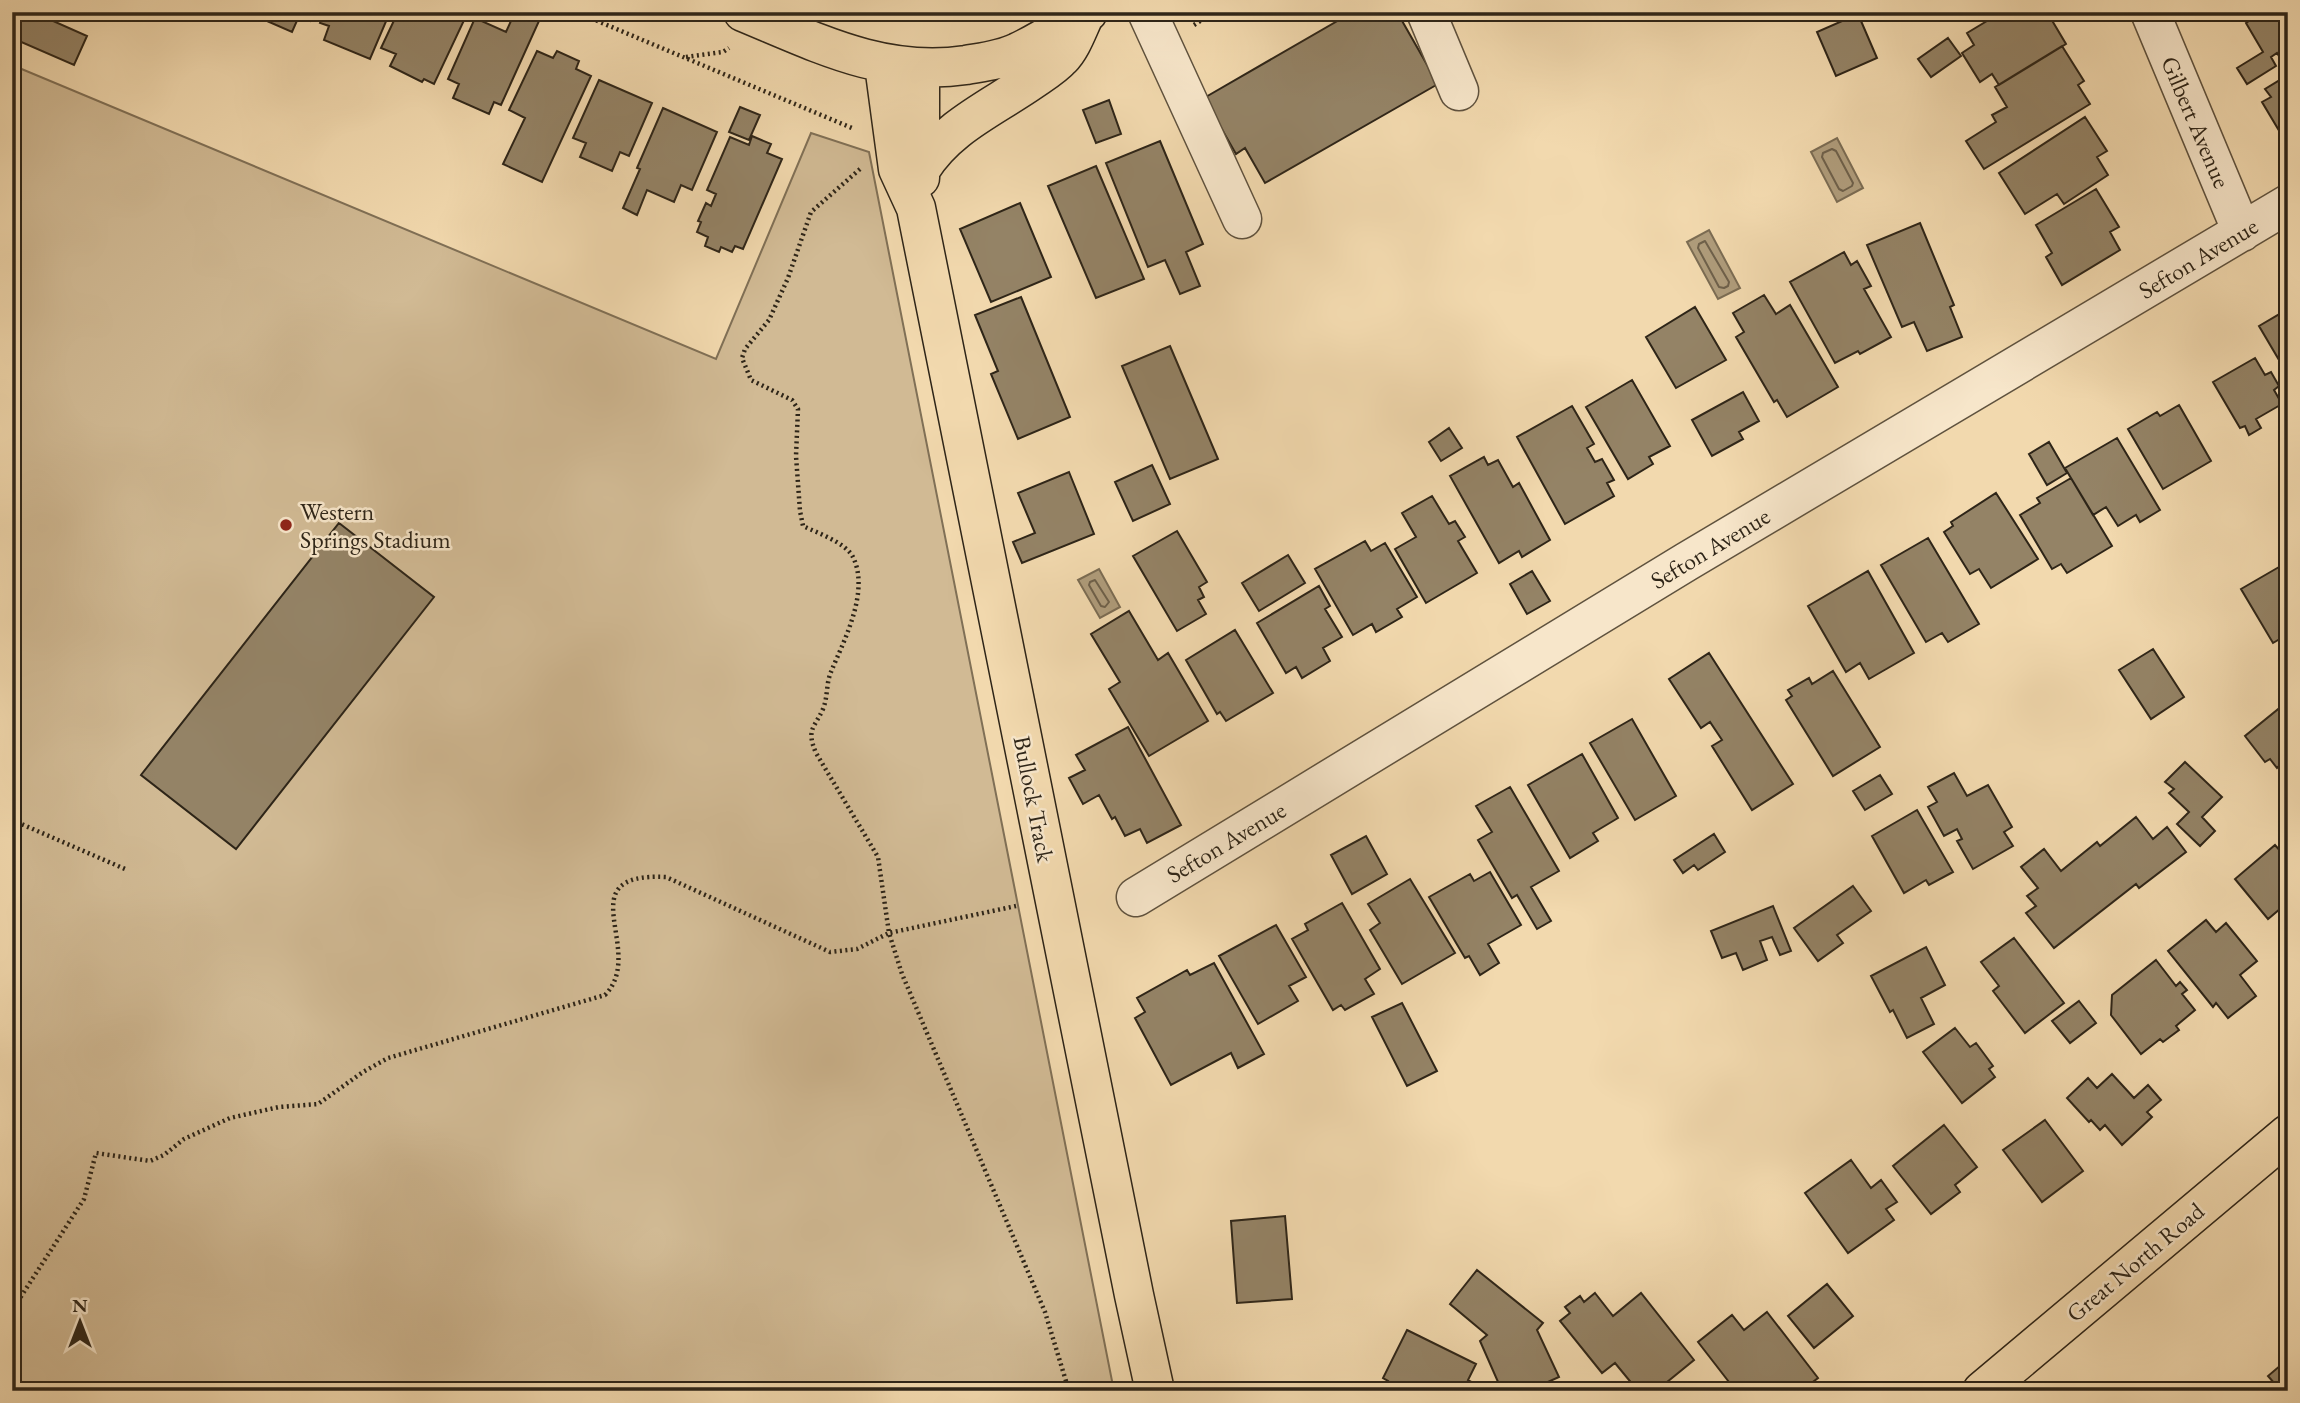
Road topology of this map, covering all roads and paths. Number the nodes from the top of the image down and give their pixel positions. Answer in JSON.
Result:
{"nodes":[{"id":1,"x":576,"y":12,"type":"edge"},
{"id":2,"x":743,"y":12,"type":"edge"},
{"id":3,"x":1147,"y":12,"type":"edge"},
{"id":4,"x":1426,"y":12,"type":"edge"},
{"id":5,"x":2150,"y":12,"type":"edge"},
{"id":6,"x":1086,"y":13,"type":"edge"},
{"id":7,"x":902,"y":66,"type":"junction"},
{"id":8,"x":1459,"y":91,"type":"dead end"},
{"id":9,"x":882,"y":150,"type":"junction"},
{"id":10,"x":921,"y":169,"type":"junction"},
{"id":11,"x":2288,"y":204,"type":"edge"},
{"id":12,"x":916,"y":208,"type":"junction"},
{"id":13,"x":1242,"y":219,"type":"dead end"},
{"id":14,"x":2242,"y":232,"type":"junction"},
{"id":15,"x":12,"y":820,"type":"edge"},
{"id":16,"x":125,"y":869,"type":"dead end"},
{"id":17,"x":1136,"y":897,"type":"dead end"},
{"id":18,"x":1027,"y":904,"type":"dead end"},
{"id":19,"x":889,"y":933,"type":"junction"},
{"id":20,"x":2288,"y":1134,"type":"edge"},
{"id":21,"x":12,"y":1304,"type":"edge"},
{"id":22,"x":1069,"y":1391,"type":"edge"},
{"id":23,"x":1155,"y":1391,"type":"edge"},
{"id":24,"x":1982,"y":1391,"type":"edge"}],
"edges":[{"from":1,"to":9,"type":"path"},
{"from":2,"to":7,"type":"main road"},
{"from":3,"to":13,"type":"street"},
{"from":4,"to":8,"type":"street"},
{"from":5,"to":14,"type":"street","name":"Gilbert Avenue"},
{"from":6,"to":7,"type":"main road"},
{"from":6,"to":10,"type":"main road"},
{"from":7,"to":9,"type":"main road","name":"Bullock Track"},
{"from":7,"to":10,"type":"main road","name":"Bullock Track"},
{"from":9,"to":12,"type":"main road","name":"Bullock Track"},
{"from":9,"to":19,"type":"path"},
{"from":10,"to":12,"type":"main road","name":"Bullock Track"},
{"from":11,"to":14,"type":"street","name":"Sefton Avenue"},
{"from":12,"to":23,"type":"main road","name":"Bullock Track"},
{"from":14,"to":17,"type":"street","name":"Sefton Avenue"},
{"from":15,"to":16,"type":"path"},
{"from":18,"to":19,"type":"path"},
{"from":19,"to":21,"type":"path"},
{"from":19,"to":22,"type":"path"},
{"from":20,"to":24,"type":"main road","name":"Great North Road"}]}
